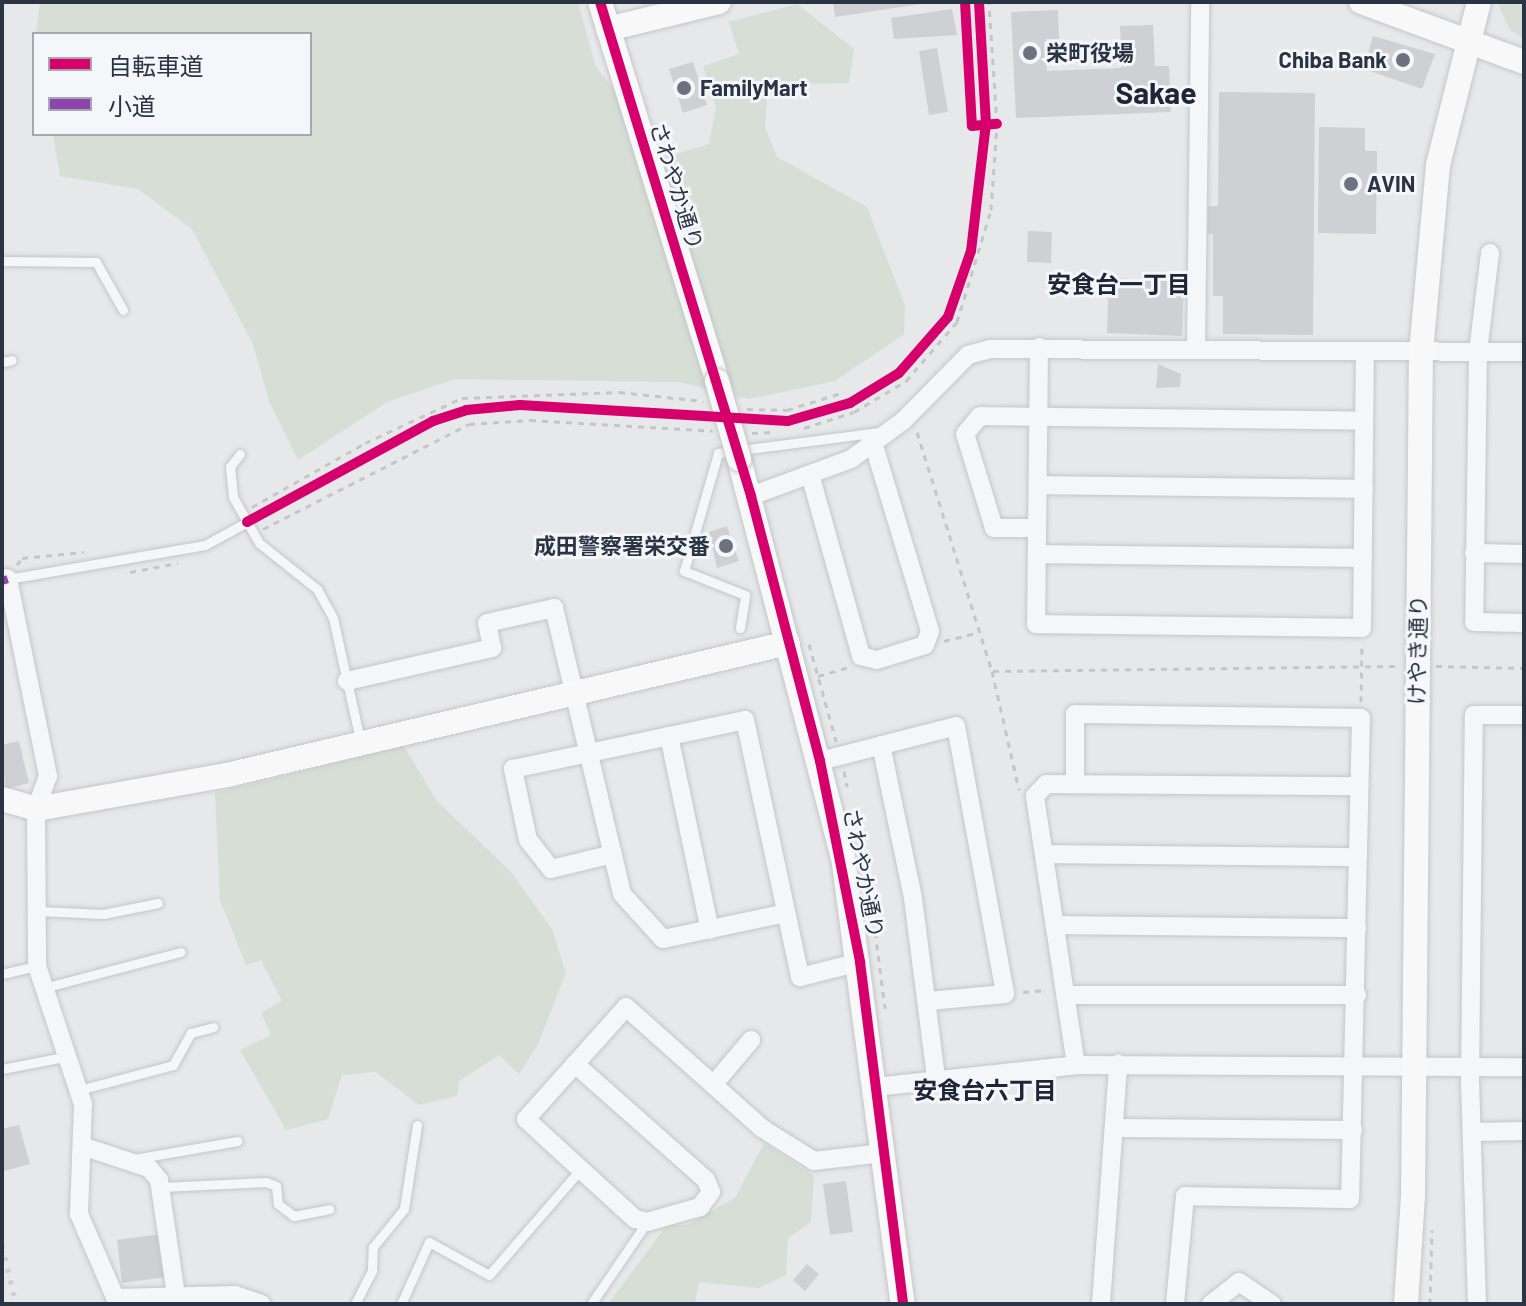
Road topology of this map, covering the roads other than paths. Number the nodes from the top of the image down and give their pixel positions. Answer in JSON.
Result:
{"nodes":[{"id":1,"x":600,"y":2,"type":"edge"},
{"id":2,"x":719,"y":2,"type":"edge"},
{"id":3,"x":1200,"y":2,"type":"edge"},
{"id":4,"x":1361,"y":2,"type":"edge"},
{"id":5,"x":1479,"y":2,"type":"edge"},
{"id":6,"x":608,"y":29,"type":"junction"},
{"id":7,"x":1467,"y":36,"type":"junction"},
{"id":8,"x":1524,"y":62,"type":"edge"},
{"id":9,"x":1490,"y":253,"type":"dead end"},
{"id":10,"x":2,"y":261,"type":"edge"},
{"id":11,"x":123,"y":310,"type":"dead end"},
{"id":12,"x":1039,"y":347,"type":"junction"},
{"id":13,"x":1196,"y":349,"type":"junction"},
{"id":14,"x":1365,"y":351,"type":"junction"},
{"id":15,"x":1421,"y":352,"type":"junction"},
{"id":16,"x":1478,"y":352,"type":"junction"},
{"id":17,"x":1524,"y":352,"type":"edge"},
{"id":18,"x":1038,"y":417,"type":"junction"},
{"id":19,"x":1364,"y":421,"type":"junction"},
{"id":20,"x":891,"y":431,"type":"junction"},
{"id":21,"x":874,"y":445,"type":"junction"},
{"id":22,"x":240,"y":454,"type":"dead end"},
{"id":23,"x":811,"y":478,"type":"junction"},
{"id":24,"x":1038,"y":485,"type":"junction"},
{"id":25,"x":1364,"y":489,"type":"junction"},
{"id":26,"x":751,"y":496,"type":"junction"},
{"id":27,"x":244,"y":518,"type":"junction"},
{"id":28,"x":1037,"y":528,"type":"junction"},
{"id":29,"x":1474,"y":553,"type":"junction"},
{"id":30,"x":1037,"y":554,"type":"junction"},
{"id":31,"x":1524,"y":554,"type":"edge"},
{"id":32,"x":1363,"y":558,"type":"junction"},
{"id":33,"x":5,"y":579,"type":"edge"},
{"id":34,"x":1524,"y":623,"type":"edge"},
{"id":35,"x":740,"y":628,"type":"dead end"},
{"id":36,"x":788,"y":643,"type":"junction"},
{"id":37,"x":347,"y":681,"type":"junction"},
{"id":38,"x":576,"y":695,"type":"junction"},
{"id":39,"x":1524,"y":715,"type":"edge"},
{"id":40,"x":669,"y":736,"type":"junction"},
{"id":41,"x":361,"y":744,"type":"junction"},
{"id":42,"x":881,"y":745,"type":"junction"},
{"id":43,"x":590,"y":753,"type":"junction"},
{"id":44,"x":820,"y":761,"type":"junction"},
{"id":45,"x":1075,"y":784,"type":"junction"},
{"id":46,"x":1358,"y":786,"type":"junction"},
{"id":47,"x":2,"y":799,"type":"edge"},
{"id":48,"x":36,"y":809,"type":"junction"},
{"id":49,"x":613,"y":854,"type":"junction"},
{"id":50,"x":1046,"y":854,"type":"junction"},
{"id":51,"x":1358,"y":857,"type":"junction"},
{"id":52,"x":158,"y":903,"type":"dead end"},
{"id":53,"x":38,"y":911,"type":"junction"},
{"id":54,"x":786,"y":913,"type":"junction"},
{"id":55,"x":1059,"y":925,"type":"junction"},
{"id":56,"x":1357,"y":928,"type":"junction"},
{"id":57,"x":710,"y":930,"type":"junction"},
{"id":58,"x":180,"y":952,"type":"dead end"},
{"id":59,"x":860,"y":962,"type":"junction"},
{"id":60,"x":37,"y":966,"type":"junction"},
{"id":61,"x":2,"y":974,"type":"edge"},
{"id":62,"x":47,"y":987,"type":"junction"},
{"id":63,"x":1357,"y":995,"type":"junction"},
{"id":64,"x":1057,"y":997,"type":"junction"},
{"id":65,"x":928,"y":1001,"type":"junction"},
{"id":66,"x":213,"y":1027,"type":"dead end"},
{"id":67,"x":751,"y":1040,"type":"dead end"},
{"id":68,"x":70,"y":1055,"type":"junction"},
{"id":69,"x":575,"y":1064,"type":"junction"},
{"id":70,"x":1118,"y":1064,"type":"junction"},
{"id":71,"x":1076,"y":1065,"type":"junction"},
{"id":72,"x":1357,"y":1065,"type":"junction"},
{"id":73,"x":1412,"y":1066,"type":"junction"},
{"id":74,"x":1524,"y":1067,"type":"edge"},
{"id":75,"x":1470,"y":1068,"type":"junction"},
{"id":76,"x":2,"y":1069,"type":"edge"},
{"id":77,"x":936,"y":1078,"type":"junction"},
{"id":78,"x":713,"y":1085,"type":"junction"},
{"id":79,"x":875,"y":1087,"type":"junction"},
{"id":80,"x":79,"y":1090,"type":"junction"},
{"id":81,"x":417,"y":1125,"type":"dead end"},
{"id":82,"x":1118,"y":1128,"type":"junction"},
{"id":83,"x":1353,"y":1130,"type":"junction"},
{"id":84,"x":1524,"y":1131,"type":"edge"},
{"id":85,"x":1472,"y":1132,"type":"junction"},
{"id":86,"x":237,"y":1141,"type":"dead end"},
{"id":87,"x":82,"y":1146,"type":"junction"},
{"id":88,"x":883,"y":1153,"type":"junction"},
{"id":89,"x":129,"y":1160,"type":"junction"},
{"id":90,"x":580,"y":1170,"type":"junction"},
{"id":91,"x":162,"y":1187,"type":"junction"},
{"id":92,"x":329,"y":1209,"type":"dead end"},
{"id":93,"x":647,"y":1222,"type":"junction"},
{"id":94,"x":176,"y":1295,"type":"junction"},
{"id":95,"x":117,"y":1301,"type":"edge"},
{"id":96,"x":261,"y":1304,"type":"edge"},
{"id":97,"x":355,"y":1304,"type":"edge"},
{"id":98,"x":401,"y":1304,"type":"edge"},
{"id":99,"x":591,"y":1304,"type":"edge"},
{"id":100,"x":903,"y":1304,"type":"edge"},
{"id":101,"x":1101,"y":1304,"type":"edge"},
{"id":102,"x":1175,"y":1304,"type":"edge"},
{"id":103,"x":1211,"y":1304,"type":"edge"},
{"id":104,"x":1272,"y":1304,"type":"edge"},
{"id":105,"x":1406,"y":1304,"type":"edge"},
{"id":106,"x":1477,"y":1304,"type":"edge"}],
"edges":[{"from":1,"to":6,"type":"street","name":"さわやか通り"},
{"from":2,"to":6,"type":"street"},
{"from":3,"to":13,"type":"street"},
{"from":4,"to":7,"type":"street"},
{"from":5,"to":7,"type":"street","name":"けやき通り"},
{"from":6,"to":26,"type":"street","name":"さわやか通り","bridge":true},
{"from":7,"to":8,"type":"street"},
{"from":7,"to":15,"type":"street","name":"けやき通り"},
{"from":9,"to":16,"type":"street"},
{"from":10,"to":11,"type":"lane"},
{"from":12,"to":13,"type":"street"},
{"from":12,"to":18,"type":"street"},
{"from":12,"to":20,"type":"street"},
{"from":13,"to":14,"type":"street"},
{"from":14,"to":15,"type":"street"},
{"from":14,"to":19,"type":"street"},
{"from":15,"to":16,"type":"street"},
{"from":15,"to":73,"type":"street","name":"けやき通り"},
{"from":16,"to":17,"type":"street"},
{"from":16,"to":29,"type":"street"},
{"from":18,"to":19,"type":"street"},
{"from":18,"to":24,"type":"street"},
{"from":18,"to":28,"type":"street"},
{"from":19,"to":25,"type":"street"},
{"from":20,"to":21,"type":"street"},
{"from":20,"to":35,"type":"lane"},
{"from":21,"to":23,"type":"street"},
{"from":21,"to":23,"type":"street"},
{"from":22,"to":27,"type":"lane"},
{"from":23,"to":26,"type":"street"},
{"from":24,"to":25,"type":"street"},
{"from":24,"to":28,"type":"street"},
{"from":25,"to":32,"type":"street"},
{"from":26,"to":36,"type":"street","name":"さわやか通り"},
{"from":27,"to":33,"type":"lane"},
{"from":27,"to":37,"type":"lane"},
{"from":28,"to":30,"type":"street"},
{"from":29,"to":31,"type":"street"},
{"from":29,"to":34,"type":"street"},
{"from":30,"to":32,"type":"street"},
{"from":30,"to":32,"type":"street"},
{"from":33,"to":48,"type":"street"},
{"from":36,"to":38,"type":"street"},
{"from":36,"to":44,"type":"street","name":"さわやか通り"},
{"from":37,"to":38,"type":"street"},
{"from":37,"to":41,"type":"lane"},
{"from":38,"to":41,"type":"street"},
{"from":38,"to":43,"type":"street"},
{"from":39,"to":75,"type":"street"},
{"from":40,"to":43,"type":"street"},
{"from":40,"to":54,"type":"street"},
{"from":40,"to":57,"type":"street"},
{"from":41,"to":48,"type":"street"},
{"from":42,"to":44,"type":"street"},
{"from":42,"to":65,"type":"street"},
{"from":42,"to":65,"type":"street"},
{"from":43,"to":49,"type":"street"},
{"from":43,"to":49,"type":"street"},
{"from":44,"to":59,"type":"street","name":"さわやか通り"},
{"from":45,"to":46,"type":"street"},
{"from":45,"to":46,"type":"street"},
{"from":45,"to":50,"type":"street"},
{"from":46,"to":51,"type":"street"},
{"from":47,"to":48,"type":"street"},
{"from":48,"to":53,"type":"street"},
{"from":49,"to":57,"type":"street"},
{"from":50,"to":51,"type":"street"},
{"from":50,"to":55,"type":"street"},
{"from":51,"to":56,"type":"street"},
{"from":52,"to":53,"type":"lane"},
{"from":53,"to":60,"type":"street"},
{"from":54,"to":57,"type":"street"},
{"from":54,"to":59,"type":"street"},
{"from":55,"to":56,"type":"street"},
{"from":55,"to":64,"type":"street"},
{"from":56,"to":63,"type":"street"},
{"from":58,"to":62,"type":"lane"},
{"from":59,"to":79,"type":"street","name":"さわやか通り"},
{"from":60,"to":61,"type":"lane"},
{"from":60,"to":62,"type":"street"},
{"from":62,"to":68,"type":"street"},
{"from":63,"to":64,"type":"street"},
{"from":63,"to":72,"type":"street"},
{"from":64,"to":71,"type":"street"},
{"from":65,"to":77,"type":"street"},
{"from":66,"to":80,"type":"lane"},
{"from":67,"to":78,"type":"street"},
{"from":68,"to":76,"type":"lane"},
{"from":68,"to":80,"type":"street"},
{"from":69,"to":78,"type":"street"},
{"from":69,"to":90,"type":"street"},
{"from":69,"to":93,"type":"street"},
{"from":70,"to":71,"type":"street"},
{"from":70,"to":72,"type":"street"},
{"from":70,"to":82,"type":"street"},
{"from":71,"to":77,"type":"street"},
{"from":72,"to":73,"type":"street"},
{"from":72,"to":83,"type":"street"},
{"from":73,"to":75,"type":"street"},
{"from":73,"to":105,"type":"street","name":"けやき通り"},
{"from":74,"to":75,"type":"street"},
{"from":75,"to":85,"type":"street"},
{"from":77,"to":79,"type":"street"},
{"from":78,"to":88,"type":"street"},
{"from":79,"to":88,"type":"street","name":"さわやか通り"},
{"from":80,"to":87,"type":"street"},
{"from":81,"to":97,"type":"lane"},
{"from":82,"to":83,"type":"street"},
{"from":82,"to":101,"type":"street"},
{"from":83,"to":102,"type":"street"},
{"from":84,"to":85,"type":"street"},
{"from":85,"to":106,"type":"street"},
{"from":86,"to":89,"type":"lane"},
{"from":87,"to":89,"type":"street"},
{"from":87,"to":95,"type":"street"},
{"from":88,"to":100,"type":"street","name":"さわやか通り"},
{"from":89,"to":91,"type":"street"},
{"from":90,"to":93,"type":"street"},
{"from":90,"to":98,"type":"lane"},
{"from":91,"to":92,"type":"lane"},
{"from":91,"to":94,"type":"street"},
{"from":93,"to":99,"type":"lane"},
{"from":94,"to":95,"type":"street"},
{"from":94,"to":96,"type":"street"},
{"from":103,"to":104,"type":"street"}]}
